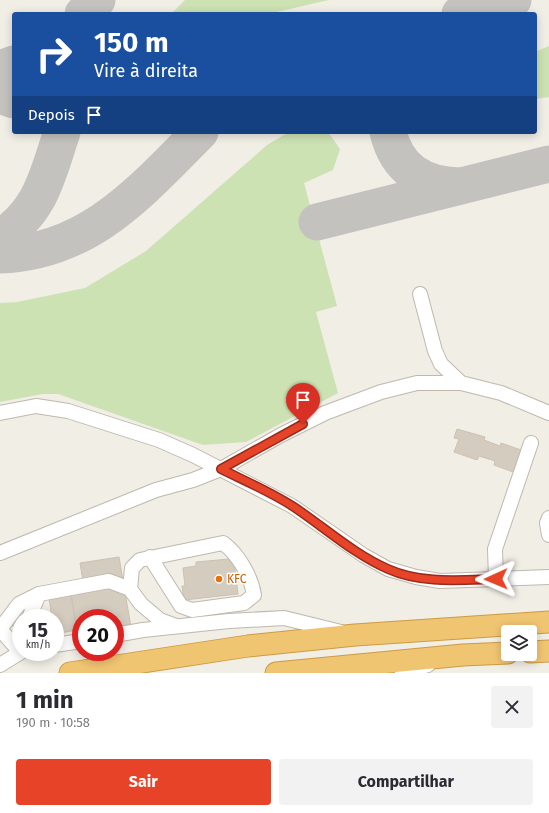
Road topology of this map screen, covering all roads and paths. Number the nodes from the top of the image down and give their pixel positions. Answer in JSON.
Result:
{"nodes":[{"id":1,"x":420,"y":294,"type":"dead end"},
{"id":2,"x":461,"y":383,"type":"junction"},
{"id":3,"x":0,"y":413,"type":"edge"},
{"id":4,"x":549,"y":413,"type":"edge"},
{"id":5,"x":532,"y":443,"type":"dead end"},
{"id":6,"x":221,"y":469,"type":"junction"},
{"id":7,"x":0,"y":553,"type":"edge"},
{"id":8,"x":150,"y":557,"type":"junction"},
{"id":9,"x":549,"y":577,"type":"edge"},
{"id":10,"x":496,"y":579,"type":"junction"},
{"id":11,"x":130,"y":589,"type":"junction"},
{"id":12,"x":39,"y":594,"type":"junction"},
{"id":13,"x":15,"y":609,"type":"edge"},
{"id":14,"x":33,"y":609,"type":"edge"},
{"id":15,"x":12,"y":613,"type":"edge"},
{"id":16,"x":549,"y":622,"type":"edge"},
{"id":17,"x":178,"y":627,"type":"junction"},
{"id":18,"x":124,"y":633,"type":"edge"},
{"id":19,"x":355,"y":635,"type":"junction"},
{"id":20,"x":12,"y":642,"type":"edge"},
{"id":21,"x":549,"y":651,"type":"edge"},
{"id":22,"x":537,"y":652,"type":"edge"},
{"id":23,"x":501,"y":653,"type":"edge"},
{"id":24,"x":463,"y":655,"type":"junction"},
{"id":25,"x":12,"y":657,"type":"edge"},
{"id":26,"x":0,"y":665,"type":"edge"},
{"id":27,"x":70,"y":673,"type":"edge"},
{"id":28,"x":276,"y":673,"type":"edge"},
{"id":29,"x":402,"y":673,"type":"edge"}],
"edges":[{"from":1,"to":2,"type":"lane"},
{"from":2,"to":4,"type":"lane"},
{"from":2,"to":6,"type":"lane"},
{"from":3,"to":6,"type":"lane"},
{"from":5,"to":10,"type":"lane"},
{"from":6,"to":7,"type":"lane"},
{"from":6,"to":10,"type":"lane"},
{"from":8,"to":8,"type":"lane"},
{"from":8,"to":11,"type":"lane"},
{"from":9,"to":10,"type":"lane"},
{"from":11,"to":12,"type":"lane"},
{"from":11,"to":17,"type":"lane"},
{"from":12,"to":13,"type":"lane"},
{"from":12,"to":14,"type":"lane"},
{"from":15,"to":20,"type":"lane"},
{"from":16,"to":19,"type":"highway"},
{"from":17,"to":18,"type":"lane"},
{"from":17,"to":19,"type":"lane"},
{"from":19,"to":27,"type":"highway"},
{"from":21,"to":22,"type":"highway"},
{"from":23,"to":24,"type":"highway"},
{"from":24,"to":28,"type":"highway"},
{"from":24,"to":29,"type":"lane"},
{"from":25,"to":26,"type":"lane"}]}
